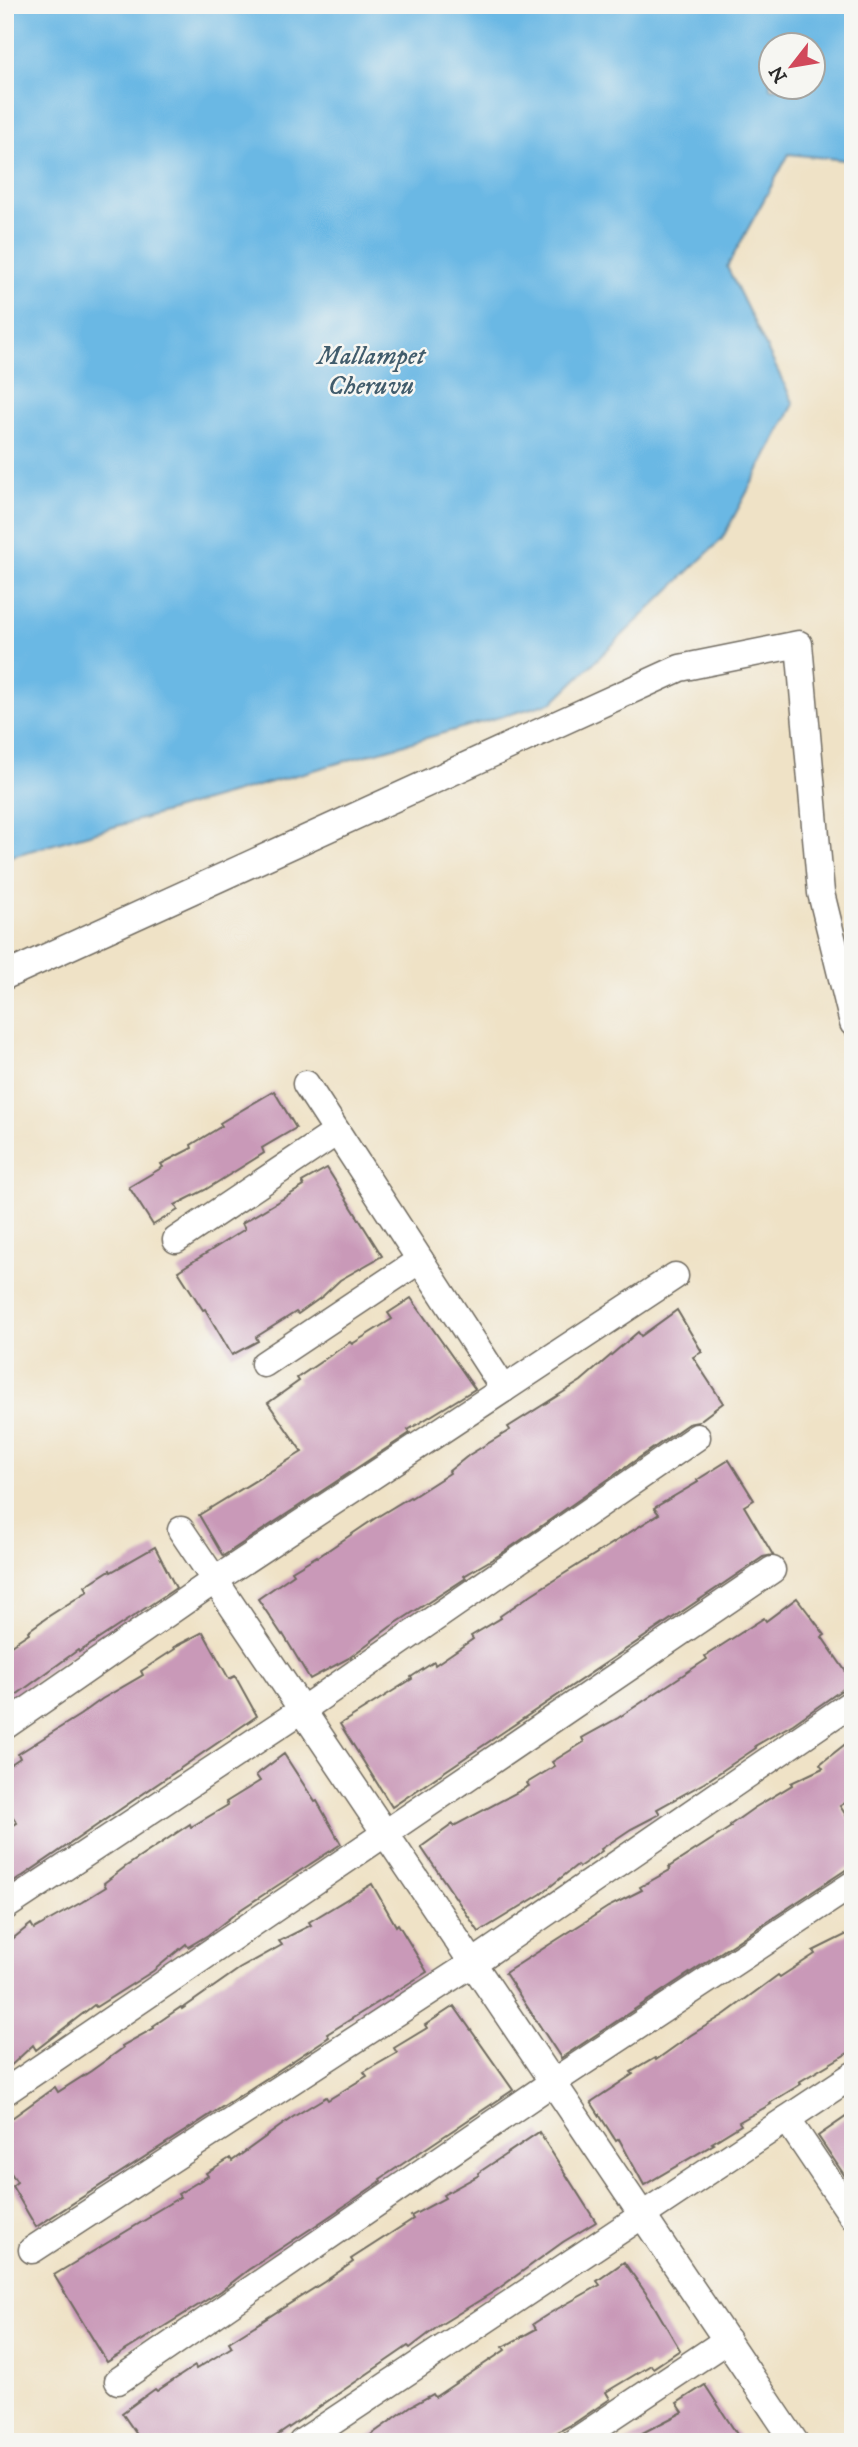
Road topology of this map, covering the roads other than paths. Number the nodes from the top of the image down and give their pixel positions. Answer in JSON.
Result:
{"nodes":[{"id":1,"x":5,"y":976,"type":"edge"},
{"id":2,"x":853,"y":1023,"type":"edge"},
{"id":3,"x":306,"y":1084,"type":"dead end"},
{"id":4,"x":337,"y":1132,"type":"junction"},
{"id":5,"x":176,"y":1240,"type":"dead end"},
{"id":6,"x":420,"y":1259,"type":"junction"},
{"id":7,"x":675,"y":1276,"type":"dead end"},
{"id":8,"x":264,"y":1364,"type":"dead end"},
{"id":9,"x":504,"y":1389,"type":"junction"},
{"id":10,"x":697,"y":1437,"type":"dead end"},
{"id":11,"x":181,"y":1530,"type":"dead end"},
{"id":12,"x":772,"y":1570,"type":"dead end"},
{"id":13,"x":215,"y":1580,"type":"junction"},
{"id":14,"x":853,"y":1702,"type":"edge"},
{"id":15,"x":302,"y":1710,"type":"junction"},
{"id":16,"x":5,"y":1726,"type":"edge"},
{"id":17,"x":385,"y":1833,"type":"junction"},
{"id":18,"x":853,"y":1884,"type":"edge"},
{"id":19,"x":5,"y":1907,"type":"edge"},
{"id":20,"x":472,"y":1963,"type":"junction"},
{"id":21,"x":853,"y":2075,"type":"edge"},
{"id":22,"x":553,"y":2082,"type":"junction"},
{"id":23,"x":5,"y":2092,"type":"edge"},
{"id":24,"x":787,"y":2119,"type":"junction"},
{"id":25,"x":642,"y":2215,"type":"junction"},
{"id":26,"x":853,"y":2217,"type":"edge"},
{"id":27,"x":32,"y":2250,"type":"dead end"},
{"id":28,"x":727,"y":2340,"type":"junction"},
{"id":29,"x":118,"y":2381,"type":"dead end"},
{"id":30,"x":302,"y":2442,"type":"edge"},
{"id":31,"x":574,"y":2442,"type":"edge"},
{"id":32,"x":795,"y":2442,"type":"edge"}],
"edges":[{"from":1,"to":2,"type":"street"},
{"from":3,"to":4,"type":"street"},
{"from":4,"to":5,"type":"street"},
{"from":4,"to":6,"type":"street"},
{"from":6,"to":8,"type":"street"},
{"from":6,"to":9,"type":"street"},
{"from":7,"to":9,"type":"street"},
{"from":9,"to":13,"type":"street"},
{"from":10,"to":15,"type":"street"},
{"from":11,"to":13,"type":"street"},
{"from":12,"to":17,"type":"street"},
{"from":13,"to":15,"type":"street"},
{"from":13,"to":16,"type":"street"},
{"from":14,"to":20,"type":"street"},
{"from":15,"to":17,"type":"street"},
{"from":15,"to":19,"type":"street"},
{"from":17,"to":20,"type":"street"},
{"from":17,"to":23,"type":"street"},
{"from":18,"to":22,"type":"street"},
{"from":20,"to":22,"type":"street"},
{"from":20,"to":27,"type":"street"},
{"from":21,"to":24,"type":"street"},
{"from":22,"to":25,"type":"street"},
{"from":22,"to":29,"type":"street"},
{"from":24,"to":25,"type":"street"},
{"from":24,"to":26,"type":"street"},
{"from":25,"to":28,"type":"street"},
{"from":25,"to":30,"type":"street"},
{"from":28,"to":31,"type":"street"},
{"from":28,"to":32,"type":"street"}]}
